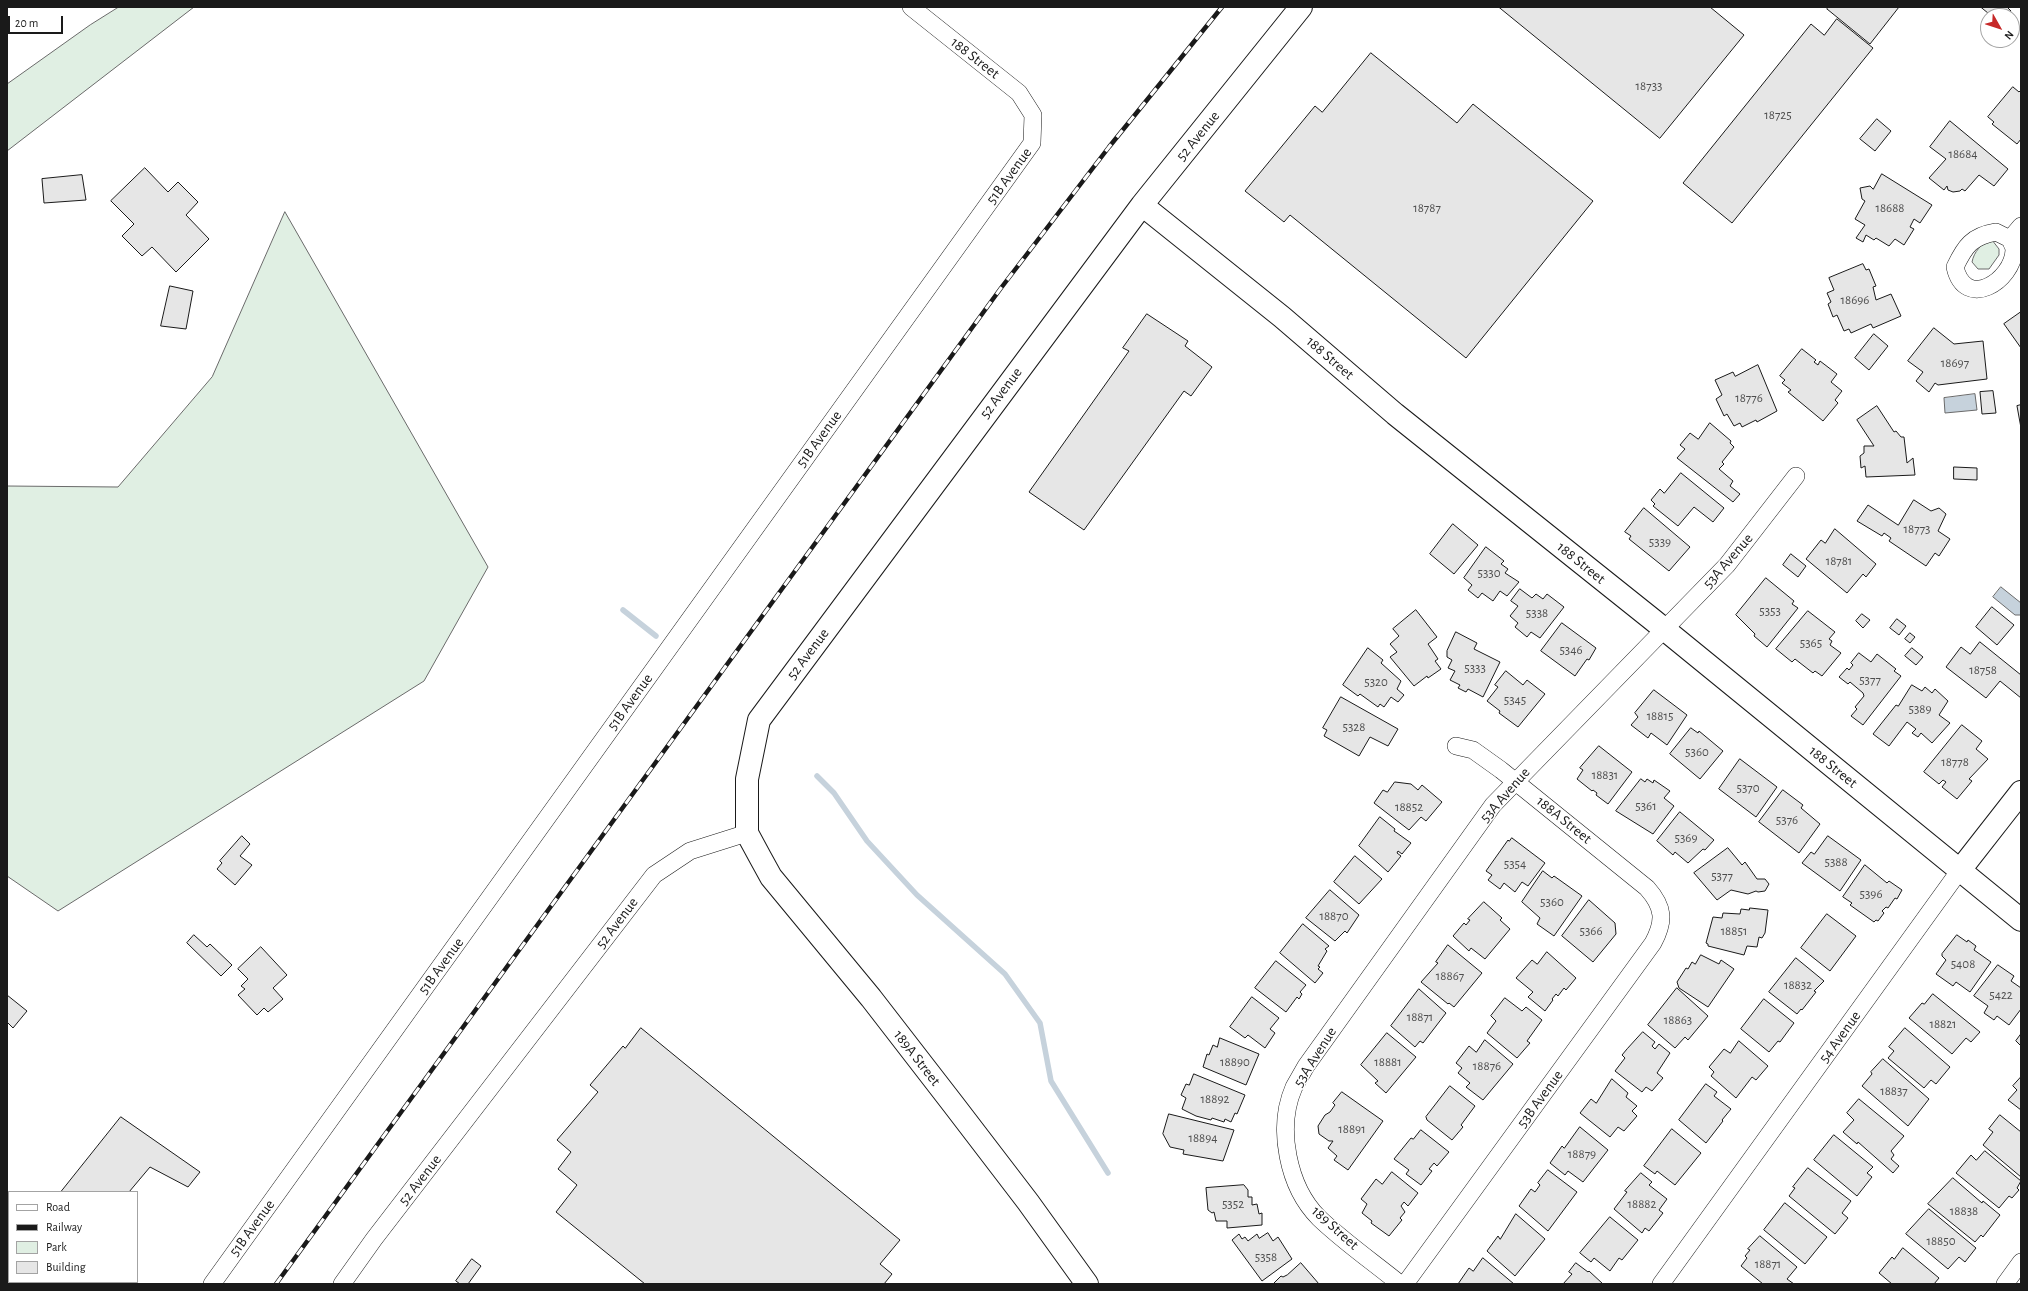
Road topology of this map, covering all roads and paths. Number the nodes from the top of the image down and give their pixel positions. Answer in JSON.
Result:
{"nodes":[{"id":1,"x":911,"y":7,"type":"edge"},
{"id":2,"x":1301,"y":7,"type":"edge"},
{"id":3,"x":1033,"y":115,"type":"joint"},
{"id":4,"x":1142,"y":206,"type":"junction"},
{"id":5,"x":2021,"y":226,"type":"edge"},
{"id":6,"x":2010,"y":239,"type":"dead end"},
{"id":7,"x":1796,"y":476,"type":"dead end"},
{"id":8,"x":1664,"y":629,"type":"junction"},
{"id":9,"x":1456,"y":746,"type":"dead end"},
{"id":10,"x":1515,"y":781,"type":"junction"},
{"id":11,"x":2021,"y":792,"type":"edge"},
{"id":12,"x":747,"y":833,"type":"junction"},
{"id":13,"x":1960,"y":870,"type":"junction"},
{"id":14,"x":1660,"y":908,"type":"joint"},
{"id":15,"x":2021,"y":920,"type":"edge"},
{"id":16,"x":1288,"y":1159,"type":"joint"},
{"id":17,"x":2021,"y":1262,"type":"edge"},
{"id":18,"x":212,"y":1284,"type":"edge"},
{"id":19,"x":342,"y":1284,"type":"edge"},
{"id":20,"x":1087,"y":1284,"type":"edge"},
{"id":21,"x":1400,"y":1284,"type":"edge"},
{"id":22,"x":1405,"y":1284,"type":"edge"},
{"id":23,"x":1661,"y":1284,"type":"edge"},
{"id":24,"x":2005,"y":1284,"type":"edge"}],
"edges":[{"from":1,"to":3,"type":"street","name":"188 Street"},
{"from":2,"to":4,"type":"street","name":"52 Avenue"},
{"from":3,"to":18,"type":"street","name":"51B Avenue"},
{"from":4,"to":8,"type":"street","name":"188 Street"},
{"from":4,"to":12,"type":"street","name":"52 Avenue"},
{"from":5,"to":6,"type":"street"},
{"from":7,"to":8,"type":"street","name":"53A Avenue"},
{"from":8,"to":10,"type":"street","name":"53A Avenue"},
{"from":8,"to":13,"type":"street","name":"188 Street"},
{"from":9,"to":10,"type":"street","name":"188A Street"},
{"from":10,"to":14,"type":"street","name":"188A Street"},
{"from":10,"to":16,"type":"street","name":"53A Avenue"},
{"from":11,"to":13,"type":"street","name":"54 Avenue"},
{"from":12,"to":19,"type":"street","name":"52 Avenue"},
{"from":12,"to":20,"type":"street","name":"189A Street"},
{"from":13,"to":15,"type":"street","name":"188 Street"},
{"from":13,"to":23,"type":"street","name":"54 Avenue"},
{"from":14,"to":22,"type":"street","name":"53B Avenue"},
{"from":16,"to":21,"type":"street","name":"189 Street"},
{"from":17,"to":24,"type":"street"}]}
